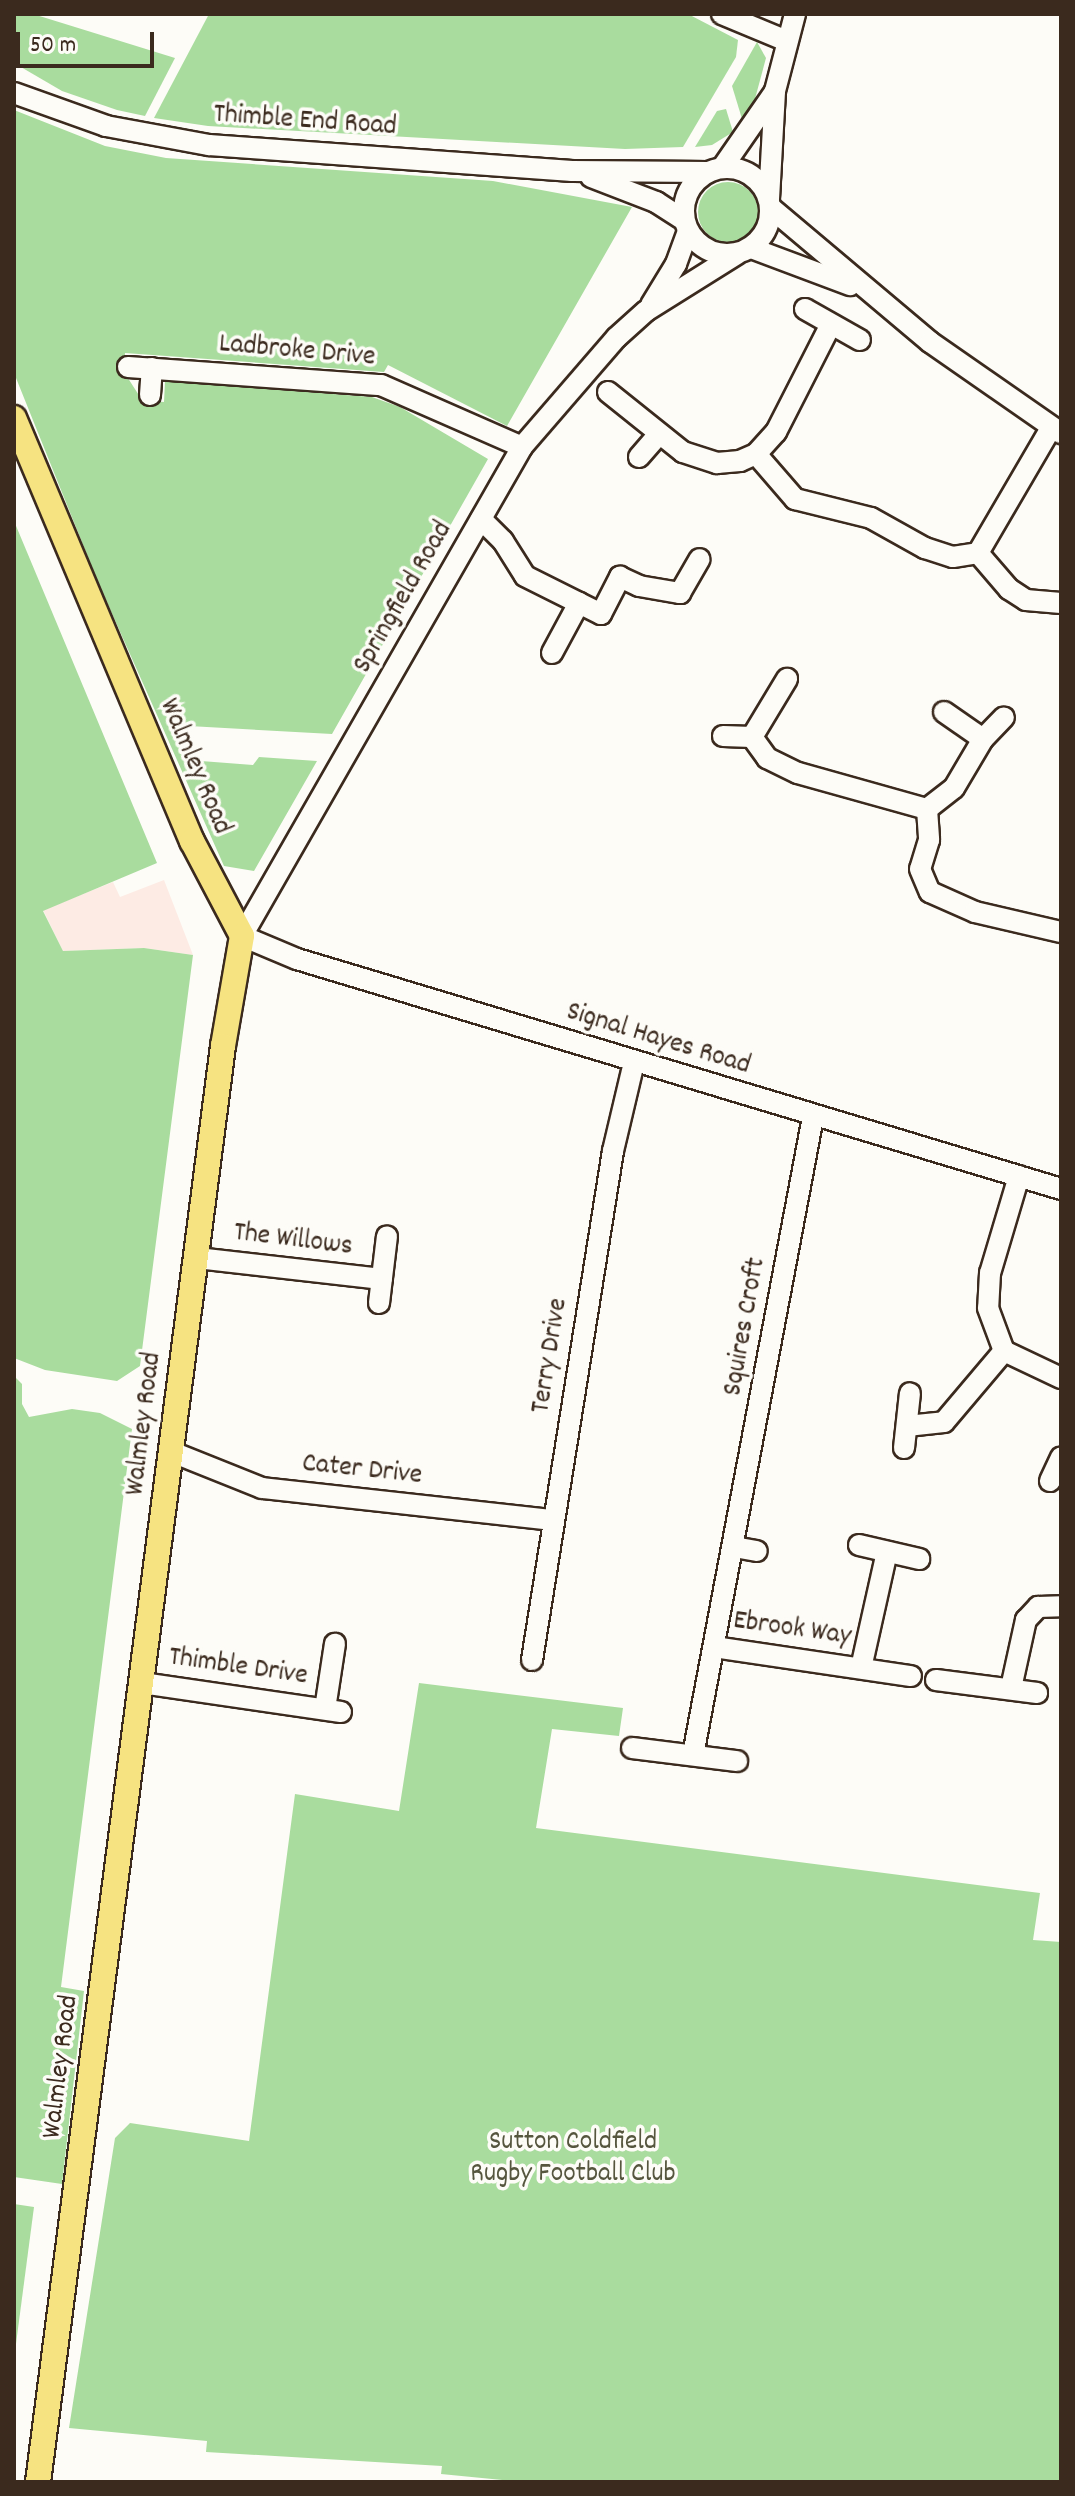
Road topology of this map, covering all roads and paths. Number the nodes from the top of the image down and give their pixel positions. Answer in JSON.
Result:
{"nodes":[{"id":1,"x":722,"y":14,"type":"edge"},
{"id":2,"x":795,"y":14,"type":"edge"},
{"id":3,"x":787,"y":41,"type":"junction"},
{"id":4,"x":14,"y":80,"type":"edge"},
{"id":5,"x":775,"y":91,"type":"junction"},
{"id":6,"x":14,"y":93,"type":"edge"},
{"id":7,"x":39,"y":100,"type":"junction"},
{"id":8,"x":715,"y":170,"type":"junction"},
{"id":9,"x":572,"y":171,"type":"junction"},
{"id":10,"x":770,"y":203,"type":"junction"},
{"id":11,"x":686,"y":226,"type":"junction"},
{"id":12,"x":744,"y":251,"type":"junction"},
{"id":13,"x":865,"y":291,"type":"junction"},
{"id":14,"x":805,"y":309,"type":"dead end"},
{"id":15,"x":646,"y":311,"type":"junction"},
{"id":16,"x":831,"y":324,"type":"junction"},
{"id":17,"x":860,"y":340,"type":"dead end"},
{"id":18,"x":128,"y":367,"type":"dead end"},
{"id":19,"x":152,"y":368,"type":"junction"},
{"id":20,"x":608,"y":392,"type":"dead end"},
{"id":21,"x":150,"y":395,"type":"dead end"},
{"id":22,"x":14,"y":418,"type":"edge"},
{"id":23,"x":1056,"y":430,"type":"edge"},
{"id":24,"x":657,"y":436,"type":"junction"},
{"id":25,"x":522,"y":447,"type":"junction"},
{"id":26,"x":756,"y":454,"type":"junction"},
{"id":27,"x":639,"y":457,"type":"dead end"},
{"id":28,"x":481,"y":519,"type":"junction"},
{"id":29,"x":978,"y":553,"type":"junction"},
{"id":30,"x":700,"y":559,"type":"dead end"},
{"id":31,"x":579,"y":603,"type":"junction"},
{"id":32,"x":1061,"y":603,"type":"edge"},
{"id":33,"x":552,"y":653,"type":"dead end"},
{"id":34,"x":787,"y":679,"type":"dead end"},
{"id":35,"x":944,"y":712,"type":"dead end"},
{"id":36,"x":1004,"y":717,"type":"dead end"},
{"id":37,"x":723,"y":736,"type":"dead end"},
{"id":38,"x":752,"y":737,"type":"junction"},
{"id":39,"x":983,"y":739,"type":"junction"},
{"id":40,"x":927,"y":809,"type":"junction"},
{"id":41,"x":1061,"y":932,"type":"edge"},
{"id":42,"x":242,"y":936,"type":"junction"},
{"id":43,"x":634,"y":1062,"type":"junction"},
{"id":44,"x":813,"y":1117,"type":"junction"},
{"id":45,"x":1019,"y":1176,"type":"junction"},
{"id":46,"x":1061,"y":1189,"type":"edge"},
{"id":47,"x":387,"y":1236,"type":"dead end"},
{"id":48,"x":197,"y":1258,"type":"junction"},
{"id":49,"x":382,"y":1279,"type":"junction"},
{"id":50,"x":379,"y":1303,"type":"dead end"},
{"id":51,"x":1004,"y":1351,"type":"junction"},
{"id":52,"x":1061,"y":1378,"type":"edge"},
{"id":53,"x":910,"y":1393,"type":"dead end"},
{"id":54,"x":907,"y":1426,"type":"junction"},
{"id":55,"x":904,"y":1448,"type":"dead end"},
{"id":56,"x":172,"y":1452,"type":"junction"},
{"id":57,"x":1061,"y":1457,"type":"edge"},
{"id":58,"x":1050,"y":1481,"type":"dead end"},
{"id":59,"x":552,"y":1520,"type":"junction"},
{"id":60,"x":859,"y":1545,"type":"dead end"},
{"id":61,"x":734,"y":1547,"type":"junction"},
{"id":62,"x":757,"y":1551,"type":"dead end"},
{"id":63,"x":887,"y":1552,"type":"junction"},
{"id":64,"x":919,"y":1559,"type":"dead end"},
{"id":65,"x":1061,"y":1606,"type":"edge"},
{"id":66,"x":335,"y":1644,"type":"dead end"},
{"id":67,"x":714,"y":1647,"type":"junction"},
{"id":68,"x":532,"y":1660,"type":"dead end"},
{"id":69,"x":861,"y":1668,"type":"junction"},
{"id":70,"x":911,"y":1676,"type":"dead end"},
{"id":71,"x":936,"y":1680,"type":"dead end"},
{"id":72,"x":142,"y":1683,"type":"junction"},
{"id":73,"x":1011,"y":1688,"type":"junction"},
{"id":74,"x":1037,"y":1693,"type":"dead end"},
{"id":75,"x":632,"y":1748,"type":"dead end"},
{"id":76,"x":693,"y":1755,"type":"junction"},
{"id":77,"x":737,"y":1761,"type":"dead end"},
{"id":78,"x":38,"y":2482,"type":"edge"}],
"edges":[{"from":1,"to":3,"type":"street"},
{"from":2,"to":3,"type":"street"},
{"from":3,"to":5,"type":"street"},
{"from":4,"to":7,"type":"street","name":"Thimble End Road"},
{"from":5,"to":8,"type":"street"},
{"from":5,"to":10,"type":"street"},
{"from":6,"to":7,"type":"street","name":"Thimble End Road"},
{"from":7,"to":9,"type":"street","name":"Thimble End Road"},
{"from":8,"to":9,"type":"street","name":"Thimble End Road"},
{"from":8,"to":10,"type":"street"},
{"from":8,"to":11,"type":"street"},
{"from":9,"to":11,"type":"street","name":"Thimble End Road"},
{"from":10,"to":12,"type":"street"},
{"from":10,"to":13,"type":"street"},
{"from":11,"to":12,"type":"street"},
{"from":11,"to":15,"type":"street","name":"Springfield Road"},
{"from":12,"to":13,"type":"street"},
{"from":12,"to":15,"type":"street","name":"Springfield Road"},
{"from":13,"to":23,"type":"street"},
{"from":14,"to":16,"type":"street"},
{"from":15,"to":25,"type":"street","name":"Springfield Road"},
{"from":16,"to":17,"type":"street"},
{"from":16,"to":26,"type":"street"},
{"from":18,"to":19,"type":"street","name":"Ladbroke Drive"},
{"from":19,"to":21,"type":"street"},
{"from":19,"to":25,"type":"street","name":"Ladbroke Drive"},
{"from":20,"to":24,"type":"street"},
{"from":22,"to":42,"type":"main road","name":"Walmley Road"},
{"from":23,"to":29,"type":"street"},
{"from":24,"to":26,"type":"street"},
{"from":24,"to":27,"type":"street"},
{"from":25,"to":28,"type":"street","name":"Springfield Road"},
{"from":26,"to":29,"type":"street"},
{"from":28,"to":31,"type":"street"},
{"from":28,"to":42,"type":"street","name":"Springfield Road"},
{"from":29,"to":32,"type":"street"},
{"from":30,"to":31,"type":"street"},
{"from":31,"to":33,"type":"street"},
{"from":34,"to":38,"type":"street"},
{"from":35,"to":39,"type":"street"},
{"from":36,"to":39,"type":"street"},
{"from":37,"to":38,"type":"street"},
{"from":38,"to":40,"type":"street"},
{"from":39,"to":40,"type":"street"},
{"from":40,"to":41,"type":"street"},
{"from":42,"to":43,"type":"street","name":"Signal Hayes Road"},
{"from":42,"to":48,"type":"main road","name":"Walmley Road"},
{"from":43,"to":44,"type":"street","name":"Signal Hayes Road"},
{"from":43,"to":59,"type":"street","name":"Terry Drive"},
{"from":44,"to":45,"type":"street","name":"Signal Hayes Road"},
{"from":44,"to":61,"type":"street","name":"Squires Croft"},
{"from":45,"to":46,"type":"street","name":"Signal Hayes Road"},
{"from":45,"to":51,"type":"street"},
{"from":47,"to":49,"type":"street","name":"The Willows"},
{"from":48,"to":49,"type":"street","name":"The Willows"},
{"from":48,"to":56,"type":"main road","name":"Walmley Road"},
{"from":49,"to":50,"type":"street","name":"The Willows"},
{"from":51,"to":52,"type":"street"},
{"from":51,"to":54,"type":"street"},
{"from":53,"to":54,"type":"street"},
{"from":54,"to":55,"type":"street"},
{"from":56,"to":59,"type":"street","name":"Cater Drive"},
{"from":56,"to":72,"type":"main road","name":"Walmley Road"},
{"from":57,"to":58,"type":"street"},
{"from":59,"to":68,"type":"street","name":"Terry Drive"},
{"from":60,"to":63,"type":"street"},
{"from":61,"to":62,"type":"street"},
{"from":61,"to":67,"type":"street","name":"Squires Croft"},
{"from":63,"to":64,"type":"street"},
{"from":63,"to":69,"type":"street","name":"Ebrook Way"},
{"from":65,"to":73,"type":"street"},
{"from":66,"to":72,"type":"street","name":"Thimble Drive"},
{"from":67,"to":69,"type":"street","name":"Ebrook Way"},
{"from":67,"to":76,"type":"street","name":"Squires Croft"},
{"from":69,"to":70,"type":"street","name":"Ebrook Way"},
{"from":71,"to":73,"type":"street"},
{"from":72,"to":78,"type":"main road","name":"Walmley Road"},
{"from":73,"to":74,"type":"street"},
{"from":75,"to":76,"type":"street"},
{"from":76,"to":77,"type":"street"}]}
